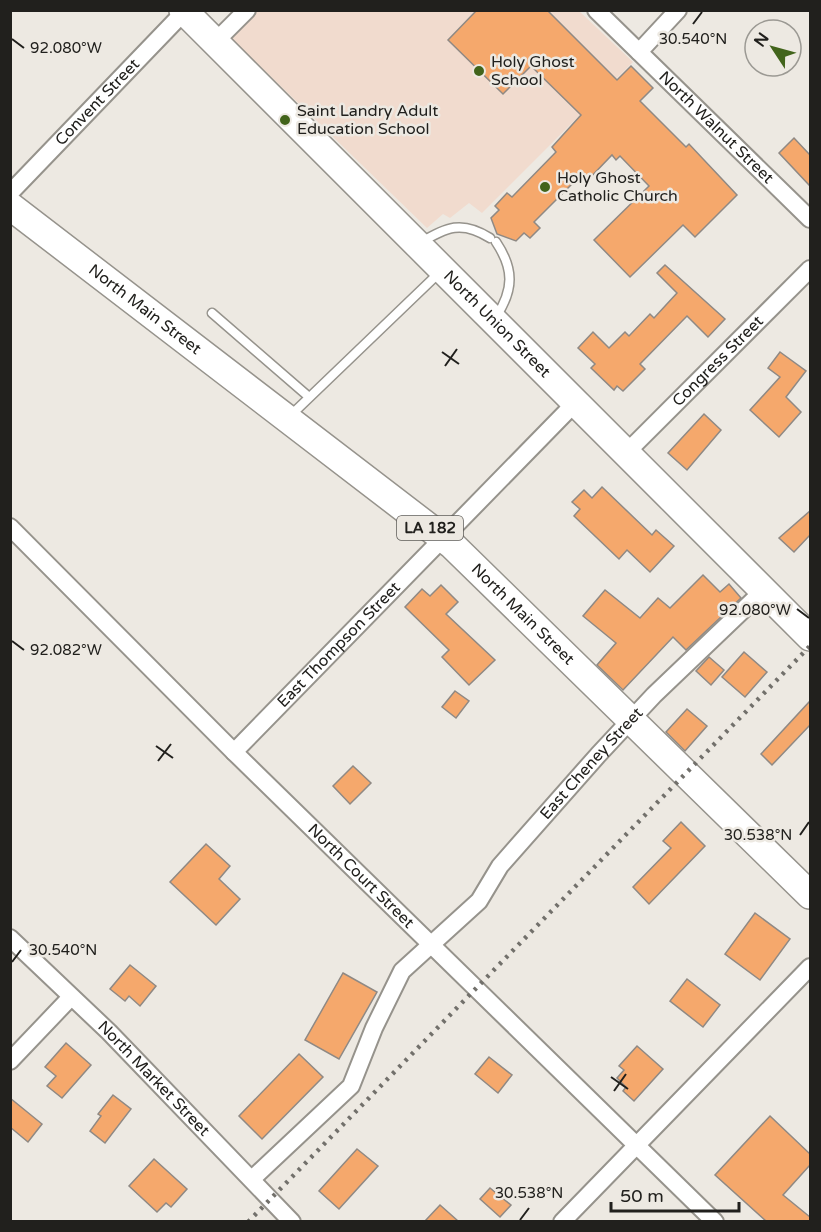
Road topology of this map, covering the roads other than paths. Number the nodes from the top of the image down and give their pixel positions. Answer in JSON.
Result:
{"nodes":[{"id":1,"x":247,"y":10,"type":"edge"},
{"id":2,"x":596,"y":10,"type":"edge"},
{"id":3,"x":678,"y":10,"type":"edge"},
{"id":4,"x":183,"y":11,"type":"edge"},
{"id":5,"x":216,"y":41,"type":"junction"},
{"id":6,"x":639,"y":52,"type":"junction"},
{"id":7,"x":10,"y":194,"type":"edge"},
{"id":8,"x":10,"y":206,"type":"edge"},
{"id":9,"x":810,"y":219,"type":"edge"},
{"id":10,"x":419,"y":244,"type":"junction"},
{"id":11,"x":810,"y":268,"type":"edge"},
{"id":12,"x":443,"y":269,"type":"junction"},
{"id":13,"x":212,"y":313,"type":"dead end"},
{"id":14,"x":494,"y":320,"type":"junction"},
{"id":15,"x":309,"y":397,"type":"junction"},
{"id":16,"x":576,"y":402,"type":"junction"},
{"id":17,"x":288,"y":418,"type":"junction"},
{"id":18,"x":626,"y":453,"type":"junction"},
{"id":19,"x":10,"y":527,"type":"edge"},
{"id":20,"x":442,"y":538,"type":"junction"},
{"id":21,"x":764,"y":590,"type":"junction"},
{"id":22,"x":810,"y":637,"type":"edge"},
{"id":23,"x":633,"y":720,"type":"junction"},
{"id":24,"x":234,"y":752,"type":"junction"},
{"id":25,"x":810,"y":895,"type":"edge"},
{"id":26,"x":10,"y":938,"type":"edge"},
{"id":27,"x":431,"y":945,"type":"junction"},
{"id":28,"x":810,"y":967,"type":"edge"},
{"id":29,"x":71,"y":997,"type":"junction"},
{"id":30,"x":10,"y":1061,"type":"edge"},
{"id":31,"x":637,"y":1143,"type":"junction"},
{"id":32,"x":252,"y":1179,"type":"junction"},
{"id":33,"x":292,"y":1221,"type":"edge"},
{"id":34,"x":562,"y":1221,"type":"edge"},
{"id":35,"x":715,"y":1221,"type":"edge"}],
"edges":[{"from":1,"to":5,"type":"street"},
{"from":2,"to":6,"type":"street","name":"North Walnut Street"},
{"from":3,"to":6,"type":"street"},
{"from":4,"to":5,"type":"main road","name":"North Union Street"},
{"from":4,"to":7,"type":"street","name":"Convent Street"},
{"from":5,"to":10,"type":"main road","name":"North Union Street"},
{"from":6,"to":9,"type":"street","name":"North Walnut Street"},
{"from":8,"to":17,"type":"main road","name":"North Main Street","number":"LA 182"},
{"from":10,"to":12,"type":"main road","name":"North Union Street"},
{"from":10,"to":14,"type":"lane"},
{"from":11,"to":18,"type":"street","name":"Congress Street"},
{"from":12,"to":14,"type":"main road","name":"North Union Street"},
{"from":12,"to":15,"type":"lane"},
{"from":13,"to":15,"type":"lane"},
{"from":14,"to":16,"type":"main road","name":"North Union Street"},
{"from":15,"to":17,"type":"lane"},
{"from":16,"to":18,"type":"main road","name":"North Union Street"},
{"from":16,"to":20,"type":"street","name":"East Thompson Street"},
{"from":17,"to":20,"type":"main road","name":"North Main Street","number":"LA 182"},
{"from":18,"to":21,"type":"main road","name":"North Union Street"},
{"from":19,"to":24,"type":"street","name":"North Court Street"},
{"from":20,"to":23,"type":"main road","name":"North Main Street","number":"LA 182"},
{"from":20,"to":24,"type":"street","name":"East Thompson Street"},
{"from":21,"to":22,"type":"main road","name":"North Union Street"},
{"from":21,"to":23,"type":"street","name":"East Cheney Street"},
{"from":23,"to":25,"type":"main road","name":"North Main Street","number":"LA 182"},
{"from":23,"to":27,"type":"street","name":"East Cheney Street"},
{"from":24,"to":27,"type":"street","name":"North Court Street"},
{"from":26,"to":29,"type":"street","name":"North Market Street"},
{"from":27,"to":31,"type":"street","name":"North Court Street"},
{"from":27,"to":32,"type":"street","name":"East Cheney Street"},
{"from":28,"to":31,"type":"street"},
{"from":29,"to":30,"type":"street"},
{"from":29,"to":32,"type":"street","name":"North Market Street"},
{"from":31,"to":34,"type":"street"},
{"from":31,"to":35,"type":"street","name":"North Court Street"},
{"from":32,"to":33,"type":"street","name":"North Market Street"}]}
